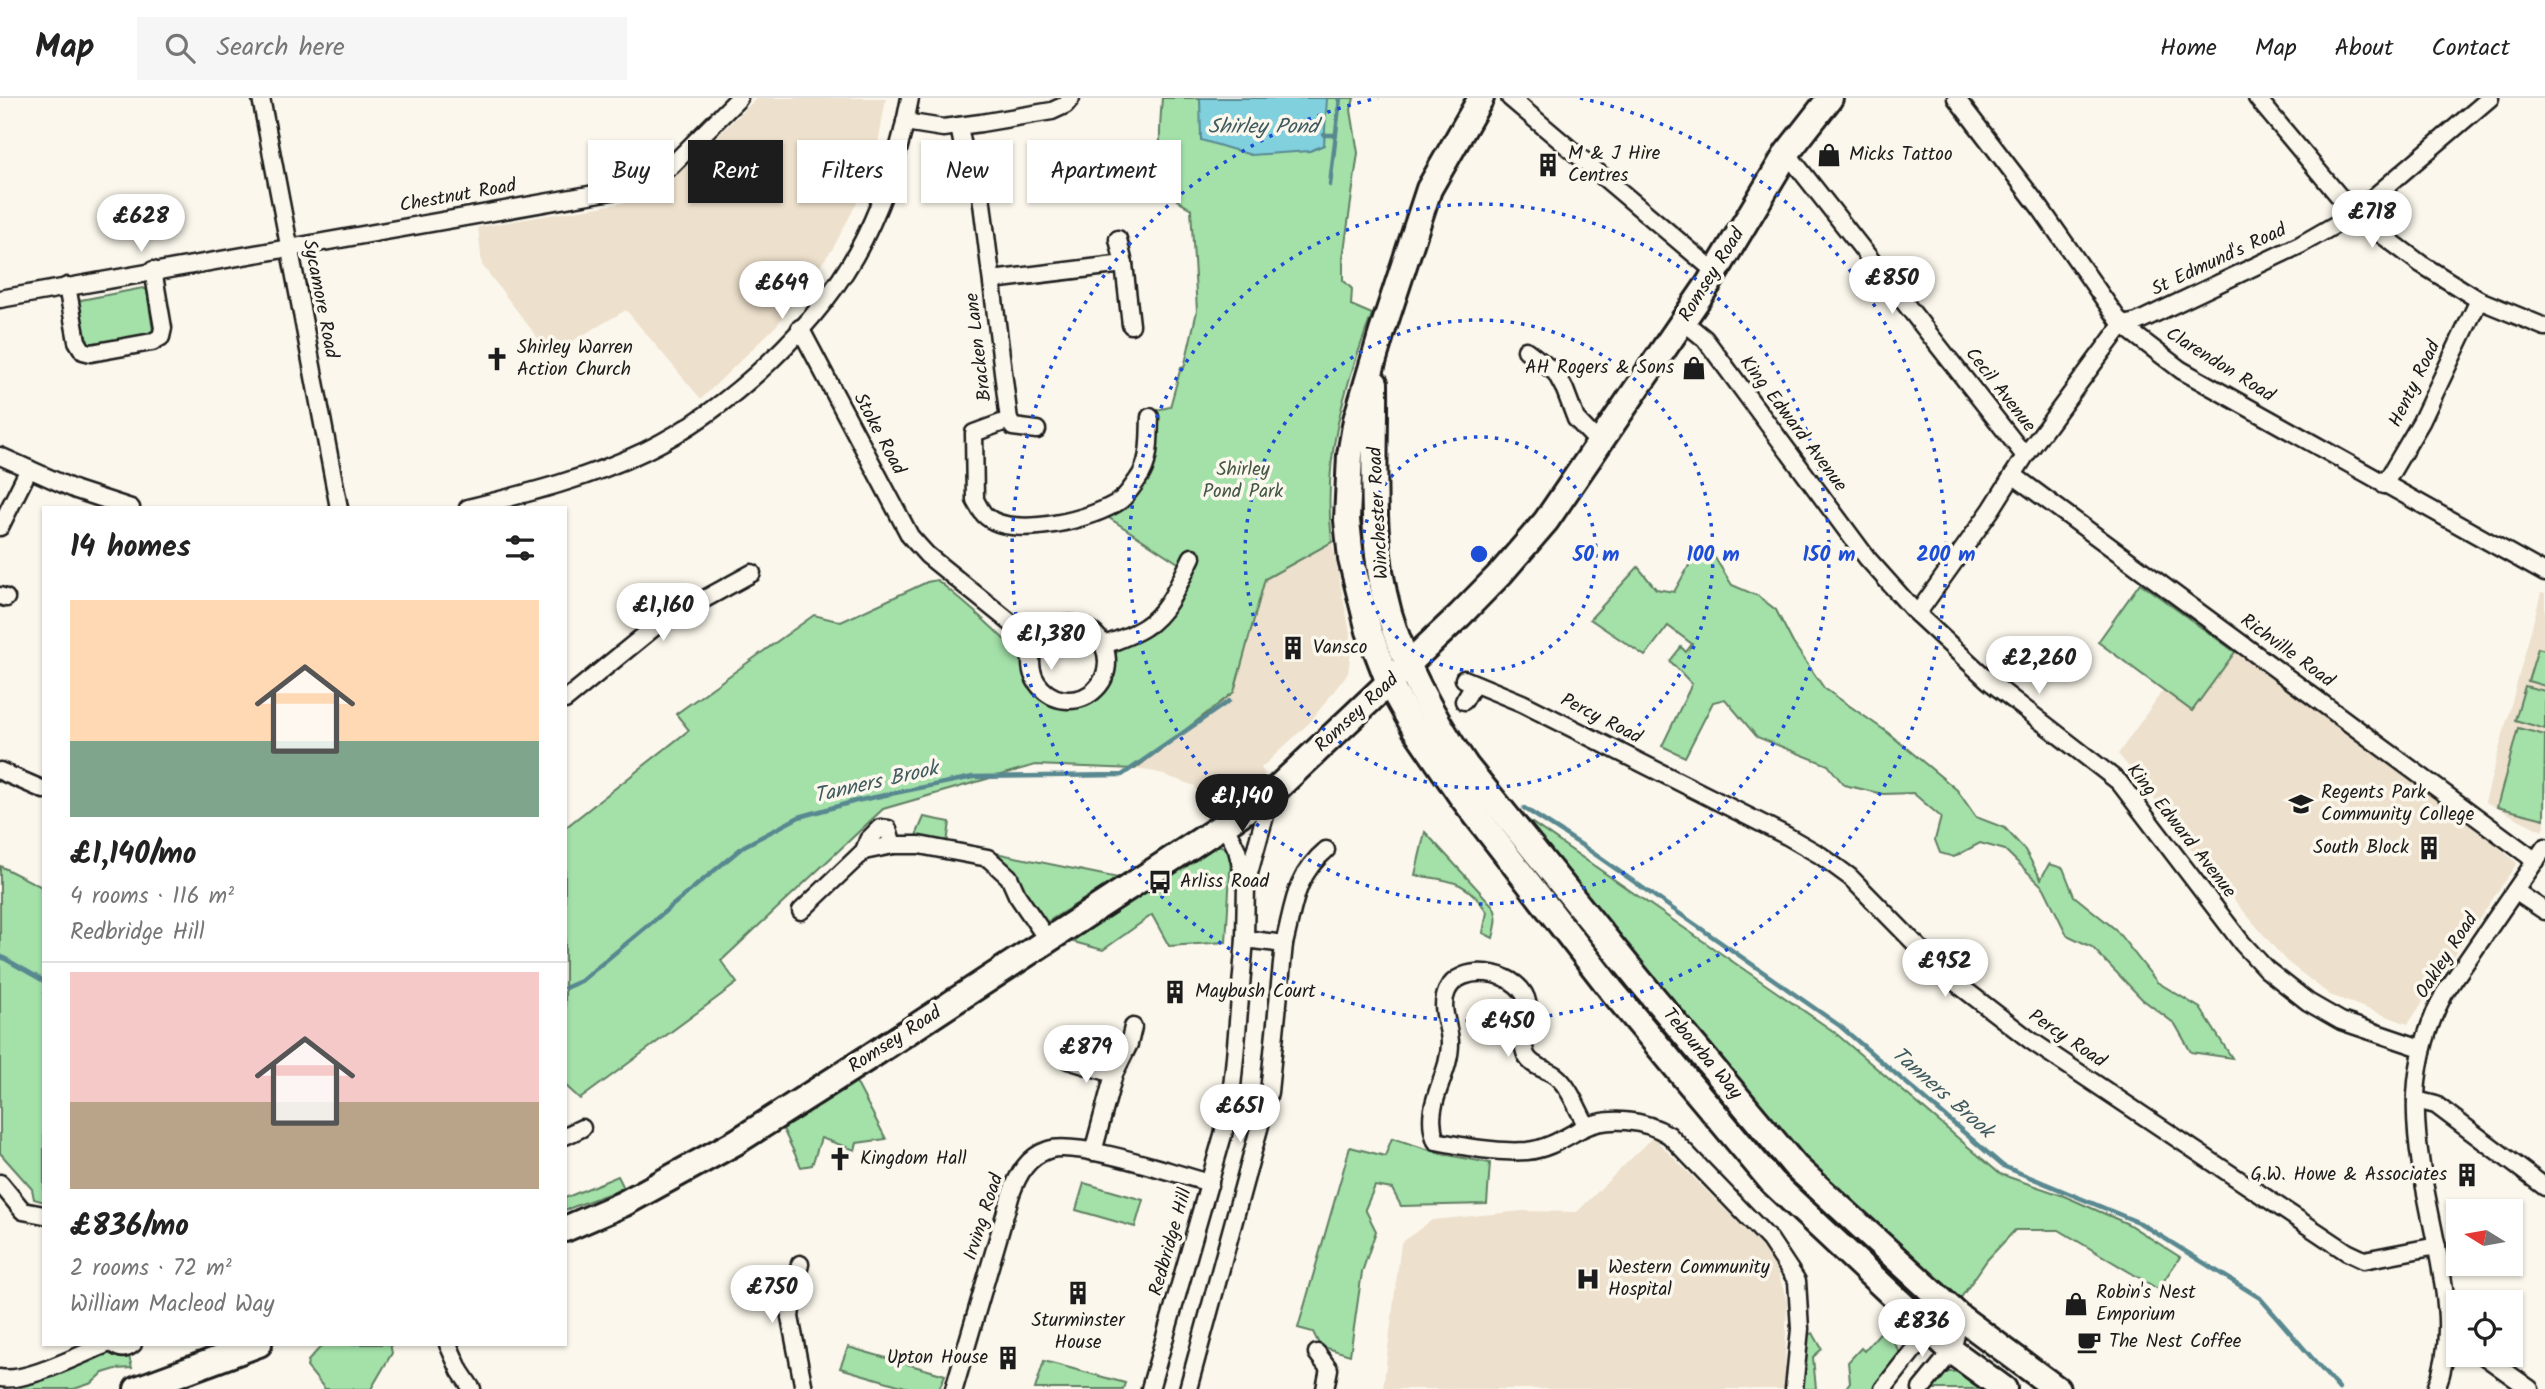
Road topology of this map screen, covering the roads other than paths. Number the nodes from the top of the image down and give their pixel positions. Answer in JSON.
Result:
{"nodes":[{"id":1,"x":261,"y":98,"type":"edge"},
{"id":2,"x":739,"y":98,"type":"edge"},
{"id":3,"x":909,"y":98,"type":"edge"},
{"id":4,"x":1071,"y":98,"type":"edge"},
{"id":5,"x":1481,"y":98,"type":"edge"},
{"id":6,"x":1510,"y":98,"type":"edge"},
{"id":7,"x":1830,"y":98,"type":"edge"},
{"id":8,"x":1956,"y":98,"type":"edge"},
{"id":9,"x":2257,"y":98,"type":"edge"},
{"id":10,"x":2490,"y":98,"type":"edge"},
{"id":11,"x":905,"y":122,"type":"junction"},
{"id":12,"x":959,"y":126,"type":"junction"},
{"id":13,"x":1787,"y":153,"type":"junction"},
{"id":14,"x":2354,"y":214,"type":"junction"},
{"id":15,"x":1118,"y":239,"type":"dead end"},
{"id":16,"x":288,"y":247,"type":"junction"},
{"id":17,"x":1124,"y":264,"type":"junction"},
{"id":18,"x":1717,"y":269,"type":"junction"},
{"id":19,"x":153,"y":271,"type":"junction"},
{"id":20,"x":992,"y":280,"type":"junction"},
{"id":21,"x":67,"y":286,"type":"junction"},
{"id":22,"x":0,"y":299,"type":"edge"},
{"id":23,"x":2479,"y":300,"type":"junction"},
{"id":24,"x":1683,"y":321,"type":"junction"},
{"id":25,"x":2122,"y":325,"type":"junction"},
{"id":26,"x":1131,"y":326,"type":"dead end"},
{"id":27,"x":2545,"y":327,"type":"edge"},
{"id":28,"x":800,"y":328,"type":"junction"},
{"id":29,"x":1527,"y":350,"type":"dead end"},
{"id":30,"x":1374,"y":358,"type":"junction"},
{"id":31,"x":1150,"y":417,"type":"dead end"},
{"id":32,"x":1009,"y":420,"type":"junction"},
{"id":33,"x":1037,"y":430,"type":"dead end"},
{"id":34,"x":1599,"y":443,"type":"junction"},
{"id":35,"x":0,"y":456,"type":"edge"},
{"id":36,"x":2025,"y":456,"type":"junction"},
{"id":37,"x":29,"y":470,"type":"junction"},
{"id":38,"x":2013,"y":475,"type":"junction"},
{"id":39,"x":2384,"y":485,"type":"junction"},
{"id":40,"x":125,"y":506,"type":"edge"},
{"id":41,"x":339,"y":506,"type":"edge"},
{"id":42,"x":477,"y":506,"type":"edge"},
{"id":43,"x":0,"y":527,"type":"edge"},
{"id":44,"x":1192,"y":557,"type":"dead end"},
{"id":45,"x":752,"y":573,"type":"dead end"},
{"id":46,"x":2545,"y":573,"type":"edge"},
{"id":47,"x":1917,"y":614,"type":"junction"},
{"id":48,"x":1036,"y":643,"type":"junction"},
{"id":49,"x":1104,"y":645,"type":"junction"},
{"id":50,"x":1408,"y":664,"type":"junction"},
{"id":51,"x":1390,"y":683,"type":"junction"},
{"id":52,"x":567,"y":698,"type":"edge"},
{"id":53,"x":1464,"y":701,"type":"dead end"},
{"id":54,"x":0,"y":771,"type":"edge"},
{"id":55,"x":42,"y":789,"type":"edge"},
{"id":56,"x":1271,"y":794,"type":"junction"},
{"id":57,"x":1225,"y":825,"type":"junction"},
{"id":58,"x":1326,"y":850,"type":"dead end"},
{"id":59,"x":2541,"y":854,"type":"edge"},
{"id":60,"x":1247,"y":884,"type":"junction"},
{"id":61,"x":2515,"y":891,"type":"junction"},
{"id":62,"x":801,"y":911,"type":"dead end"},
{"id":63,"x":2545,"y":911,"type":"edge"},
{"id":64,"x":1047,"y":939,"type":"junction"},
{"id":65,"x":1245,"y":939,"type":"junction"},
{"id":66,"x":1284,"y":944,"type":"junction"},
{"id":67,"x":1133,"y":1027,"type":"dead end"},
{"id":68,"x":2421,"y":1048,"type":"junction"},
{"id":69,"x":1068,"y":1060,"type":"dead end"},
{"id":70,"x":1114,"y":1074,"type":"junction"},
{"id":71,"x":2416,"y":1100,"type":"junction"},
{"id":72,"x":1587,"y":1126,"type":"junction"},
{"id":73,"x":582,"y":1128,"type":"dead end"},
{"id":74,"x":567,"y":1135,"type":"edge"},
{"id":75,"x":1093,"y":1152,"type":"junction"},
{"id":76,"x":1210,"y":1183,"type":"junction"},
{"id":77,"x":1,"y":1186,"type":"edge"},
{"id":78,"x":2545,"y":1187,"type":"edge"},
{"id":79,"x":42,"y":1215,"type":"edge"},
{"id":80,"x":567,"y":1228,"type":"edge"},
{"id":81,"x":2437,"y":1246,"type":"junction"},
{"id":82,"x":800,"y":1264,"type":"dead end"},
{"id":83,"x":2446,"y":1293,"type":"edge"},
{"id":84,"x":1961,"y":1317,"type":"junction"},
{"id":85,"x":1929,"y":1330,"type":"junction"},
{"id":86,"x":102,"y":1346,"type":"edge"},
{"id":87,"x":254,"y":1346,"type":"edge"},
{"id":88,"x":449,"y":1346,"type":"edge"},
{"id":89,"x":1952,"y":1351,"type":"junction"},
{"id":90,"x":1317,"y":1353,"type":"dead end"},
{"id":91,"x":2446,"y":1362,"type":"edge"},
{"id":92,"x":2499,"y":1367,"type":"edge"},
{"id":93,"x":0,"y":1378,"type":"edge"},
{"id":94,"x":137,"y":1389,"type":"edge"},
{"id":95,"x":472,"y":1389,"type":"edge"},
{"id":96,"x":804,"y":1389,"type":"edge"},
{"id":97,"x":954,"y":1389,"type":"edge"},
{"id":98,"x":1150,"y":1389,"type":"edge"},
{"id":99,"x":1188,"y":1389,"type":"edge"},
{"id":100,"x":1325,"y":1389,"type":"edge"},
{"id":101,"x":1794,"y":1389,"type":"edge"},
{"id":102,"x":1883,"y":1389,"type":"edge"},
{"id":103,"x":1921,"y":1389,"type":"edge"},
{"id":104,"x":2004,"y":1389,"type":"edge"},
{"id":105,"x":2057,"y":1389,"type":"edge"},
{"id":106,"x":2436,"y":1389,"type":"edge"},
{"id":107,"x":2530,"y":1389,"type":"edge"}],
"edges":[{"from":1,"to":16,"type":"street","name":"Sycamore Road"},
{"from":2,"to":16,"type":"street","name":"Chestnut Road"},
{"from":3,"to":11,"type":"street"},
{"from":4,"to":12,"type":"street"},
{"from":5,"to":30,"type":"main road","name":"Winchester Road"},
{"from":6,"to":18,"type":"street"},
{"from":7,"to":13,"type":"main road","name":"Romsey Road"},
{"from":8,"to":25,"type":"street","name":"Clarendon Road"},
{"from":9,"to":14,"type":"street"},
{"from":10,"to":14,"type":"street","name":"St Edmund's Road"},
{"from":11,"to":12,"type":"street"},
{"from":11,"to":28,"type":"street"},
{"from":12,"to":20,"type":"street","name":"Bracken Lane"},
{"from":13,"to":18,"type":"main road","name":"Romsey Road"},
{"from":13,"to":36,"type":"street","name":"Cecil Avenue"},
{"from":14,"to":23,"type":"street"},
{"from":14,"to":25,"type":"street","name":"St Edmund's Road"},
{"from":15,"to":17,"type":"street"},
{"from":16,"to":19,"type":"street","name":"Chestnut Road"},
{"from":16,"to":41,"type":"street","name":"Sycamore Road"},
{"from":17,"to":20,"type":"street","name":"Bracken Lane"},
{"from":17,"to":26,"type":"street"},
{"from":18,"to":24,"type":"main road","name":"Romsey Road"},
{"from":19,"to":21,"type":"street","name":"Chestnut Road"},
{"from":19,"to":21,"type":"street"},
{"from":20,"to":32,"type":"street","name":"Bracken Lane"},
{"from":21,"to":22,"type":"street","name":"Chestnut Road"},
{"from":23,"to":27,"type":"street"},
{"from":23,"to":39,"type":"street","name":"Henty Road"},
{"from":24,"to":34,"type":"main road","name":"Romsey Road"},
{"from":24,"to":47,"type":"street","name":"King Edward Avenue"},
{"from":25,"to":36,"type":"street"},
{"from":25,"to":39,"type":"street","name":"Clarendon Road"},
{"from":28,"to":42,"type":"street"},
{"from":28,"to":48,"type":"street","name":"Stoke Road"},
{"from":29,"to":34,"type":"street"},
{"from":30,"to":50,"type":"main road","name":"Winchester Road"},
{"from":30,"to":51,"type":"main road","name":"Winchester Road"},
{"from":31,"to":32,"type":"street"},
{"from":32,"to":33,"type":"street","name":"Bracken Lane"},
{"from":34,"to":50,"type":"main road","name":"Romsey Road"},
{"from":35,"to":37,"type":"street"},
{"from":36,"to":38,"type":"street"},
{"from":37,"to":40,"type":"street"},
{"from":37,"to":43,"type":"street"},
{"from":38,"to":47,"type":"street"},
{"from":38,"to":59,"type":"street","name":"Richville Road"},
{"from":39,"to":46,"type":"street","name":"Clarendon Road"},
{"from":44,"to":49,"type":"street"},
{"from":45,"to":52,"type":"street"},
{"from":47,"to":68,"type":"street","name":"King Edward Avenue"},
{"from":48,"to":49,"type":"street"},
{"from":48,"to":49,"type":"street"},
{"from":50,"to":51,"type":"main road","name":"Romsey Road"},
{"from":50,"to":84,"type":"main road","name":"Tebourba Way"},
{"from":51,"to":56,"type":"main road","name":"Romsey Road"},
{"from":51,"to":85,"type":"main road","name":"Tebourba Way"},
{"from":53,"to":81,"type":"street","name":"Percy Road"},
{"from":54,"to":55,"type":"street"},
{"from":56,"to":57,"type":"main road","name":"Romsey Road"},
{"from":56,"to":60,"type":"street","name":"Redbridge Hill"},
{"from":57,"to":60,"type":"street","name":"Redbridge Hill"},
{"from":57,"to":64,"type":"main road","name":"Romsey Road"},
{"from":58,"to":66,"type":"street"},
{"from":59,"to":61,"type":"street","name":"Oakley Road"},
{"from":60,"to":65,"type":"street","name":"Redbridge Hill"},
{"from":61,"to":63,"type":"street"},
{"from":61,"to":68,"type":"street","name":"Oakley Road"},
{"from":62,"to":64,"type":"street"},
{"from":64,"to":80,"type":"main road","name":"Romsey Road"},
{"from":65,"to":66,"type":"street"},
{"from":65,"to":76,"type":"street","name":"Redbridge Hill"},
{"from":66,"to":99,"type":"street"},
{"from":67,"to":70,"type":"street"},
{"from":68,"to":71,"type":"street","name":"Oakley Road"},
{"from":69,"to":70,"type":"street"},
{"from":70,"to":75,"type":"street"},
{"from":71,"to":78,"type":"street"},
{"from":71,"to":81,"type":"street","name":"Oakley Road"},
{"from":72,"to":72,"type":"street"},
{"from":72,"to":101,"type":"street"},
{"from":73,"to":74,"type":"street"},
{"from":75,"to":76,"type":"street","name":"Irving Road"},
{"from":75,"to":97,"type":"street","name":"Irving Road"},
{"from":76,"to":98,"type":"street","name":"Redbridge Hill"},
{"from":77,"to":79,"type":"street"},
{"from":81,"to":83,"type":"street","name":"Oakley Road"},
{"from":82,"to":96,"type":"street"},
{"from":84,"to":85,"type":"street"},
{"from":84,"to":89,"type":"street"},
{"from":84,"to":105,"type":"main road","name":"Tebourba Way"},
{"from":85,"to":89,"type":"main road","name":"Tebourba Way"},
{"from":85,"to":102,"type":"street"},
{"from":86,"to":93,"type":"street"},
{"from":87,"to":94,"type":"main road"},
{"from":88,"to":95,"type":"street"},
{"from":89,"to":103,"type":"street"},
{"from":89,"to":104,"type":"main road","name":"Tebourba Way"},
{"from":90,"to":100,"type":"street"},
{"from":91,"to":106,"type":"street","name":"Oakley Road"},
{"from":92,"to":107,"type":"street"}]}
